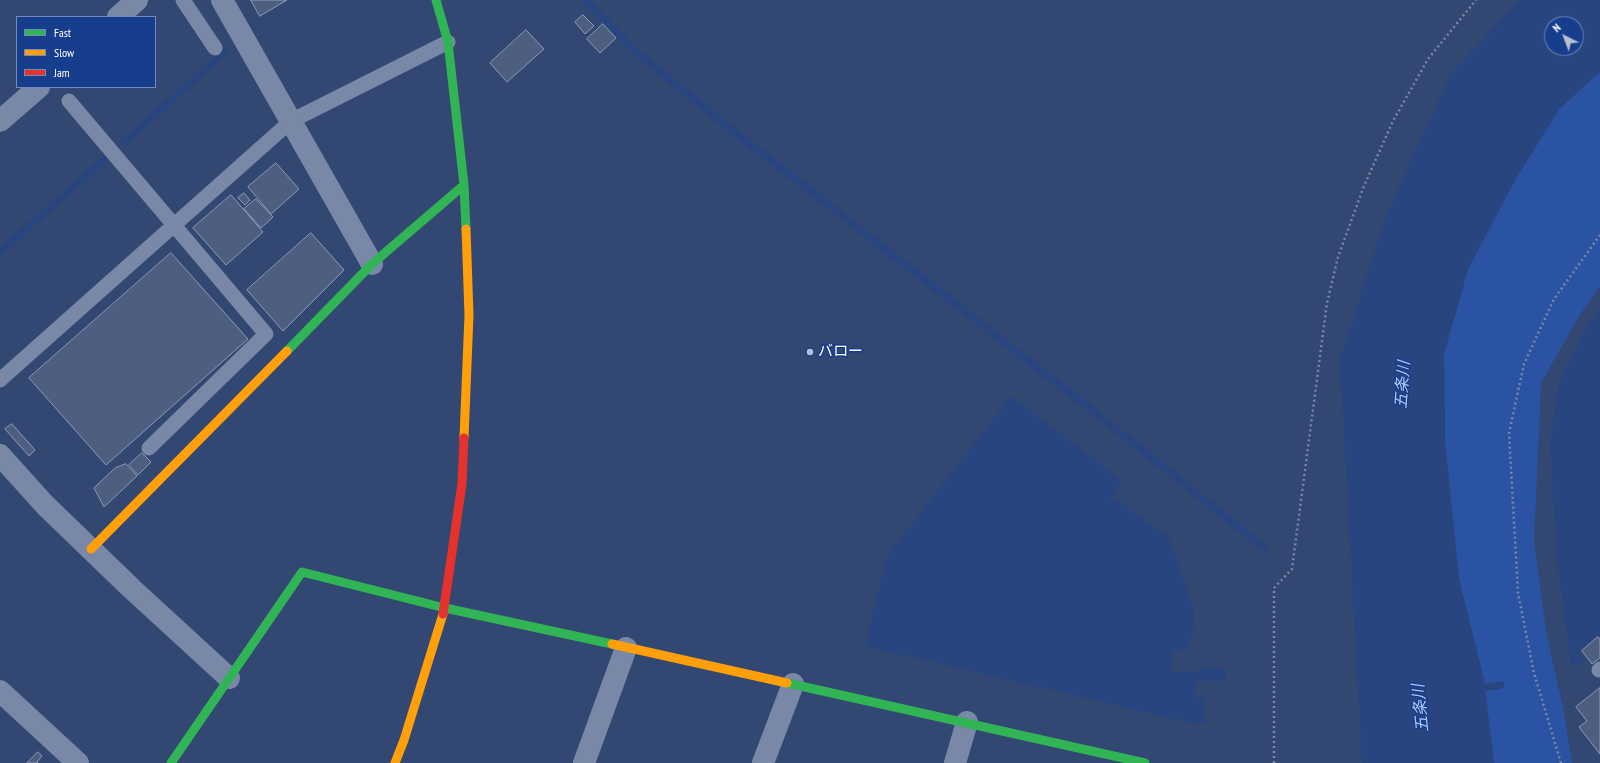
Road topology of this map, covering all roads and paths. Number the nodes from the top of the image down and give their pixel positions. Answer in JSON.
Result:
{"nodes":[{"id":1,"x":137,"y":0,"type":"edge"},
{"id":2,"x":183,"y":0,"type":"edge"},
{"id":3,"x":222,"y":0,"type":"edge"},
{"id":4,"x":436,"y":0,"type":"edge"},
{"id":5,"x":1476,"y":0,"type":"edge"},
{"id":6,"x":119,"y":16,"type":"edge"},
{"id":7,"x":448,"y":42,"type":"junction"},
{"id":8,"x":215,"y":48,"type":"dead end"},
{"id":9,"x":38,"y":88,"type":"edge"},
{"id":10,"x":69,"y":101,"type":"dead end"},
{"id":11,"x":0,"y":121,"type":"edge"},
{"id":12,"x":291,"y":121,"type":"junction"},
{"id":13,"x":464,"y":185,"type":"junction"},
{"id":14,"x":174,"y":225,"type":"junction"},
{"id":15,"x":1600,"y":235,"type":"edge"},
{"id":16,"x":372,"y":264,"type":"junction"},
{"id":17,"x":0,"y":380,"type":"edge"},
{"id":18,"x":149,"y":448,"type":"dead end"},
{"id":19,"x":0,"y":455,"type":"edge"},
{"id":20,"x":91,"y":549,"type":"junction"},
{"id":21,"x":445,"y":608,"type":"junction"},
{"id":22,"x":626,"y":648,"type":"junction"},
{"id":23,"x":229,"y":678,"type":"junction"},
{"id":24,"x":793,"y":684,"type":"junction"},
{"id":25,"x":0,"y":691,"type":"edge"},
{"id":26,"x":967,"y":722,"type":"junction"},
{"id":27,"x":78,"y":763,"type":"edge"},
{"id":28,"x":171,"y":763,"type":"edge"},
{"id":29,"x":395,"y":763,"type":"edge"},
{"id":30,"x":584,"y":763,"type":"edge"},
{"id":31,"x":763,"y":763,"type":"edge"},
{"id":32,"x":955,"y":763,"type":"edge"},
{"id":33,"x":1146,"y":763,"type":"edge"},
{"id":34,"x":1274,"y":763,"type":"edge"},
{"id":35,"x":1561,"y":763,"type":"edge"}],
"edges":[{"from":1,"to":6,"type":"street"},
{"from":2,"to":8,"type":"lane"},
{"from":3,"to":12,"type":"street"},
{"from":4,"to":7,"type":"street"},
{"from":5,"to":34,"type":"path"},
{"from":7,"to":12,"type":"lane"},
{"from":7,"to":13,"type":"street"},
{"from":9,"to":11,"type":"street"},
{"from":10,"to":14,"type":"lane"},
{"from":12,"to":14,"type":"lane"},
{"from":12,"to":16,"type":"street"},
{"from":13,"to":16,"type":"street"},
{"from":13,"to":21,"type":"street"},
{"from":14,"to":17,"type":"lane"},
{"from":14,"to":18,"type":"lane"},
{"from":15,"to":35,"type":"path"},
{"from":16,"to":20,"type":"street"},
{"from":19,"to":20,"type":"street"},
{"from":20,"to":23,"type":"street"},
{"from":21,"to":22,"type":"street"},
{"from":21,"to":23,"type":"street"},
{"from":21,"to":29,"type":"street"},
{"from":22,"to":24,"type":"street"},
{"from":22,"to":30,"type":"street"},
{"from":23,"to":28,"type":"street"},
{"from":24,"to":26,"type":"street"},
{"from":24,"to":31,"type":"street"},
{"from":25,"to":27,"type":"street"},
{"from":26,"to":32,"type":"street"},
{"from":26,"to":33,"type":"street"}]}
